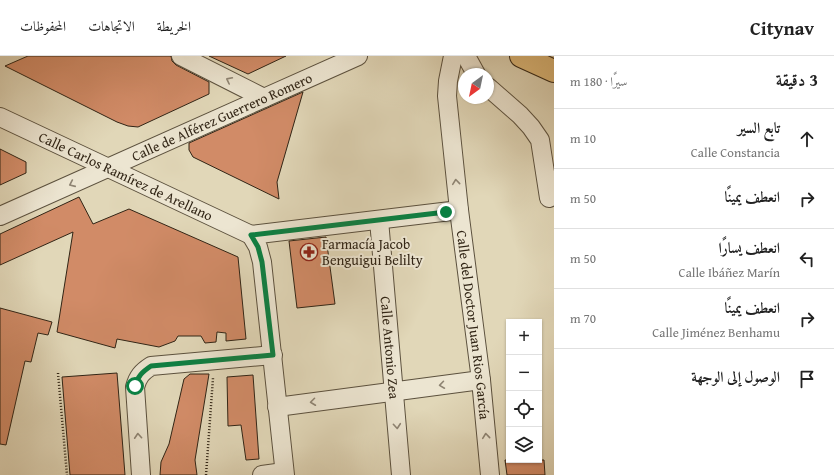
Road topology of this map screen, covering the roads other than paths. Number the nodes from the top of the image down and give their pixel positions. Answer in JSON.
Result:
{"nodes":[{"id":1,"x":181,"y":56,"type":"edge"},
{"id":2,"x":358,"y":56,"type":"edge"},
{"id":3,"x":453,"y":56,"type":"edge"},
{"id":4,"x":466,"y":56,"type":"edge"},
{"id":5,"x":522,"y":56,"type":"edge"},
{"id":6,"x":473,"y":68,"type":"edge"},
{"id":7,"x":554,"y":71,"type":"edge"},
{"id":8,"x":494,"y":92,"type":"edge"},
{"id":9,"x":264,"y":98,"type":"junction"},
{"id":10,"x":0,"y":117,"type":"edge"},
{"id":11,"x":108,"y":168,"type":"junction"},
{"id":12,"x":549,"y":198,"type":"dead end"},
{"id":13,"x":459,"y":210,"type":"junction"},
{"id":14,"x":0,"y":216,"type":"edge"},
{"id":15,"x":379,"y":220,"type":"junction"},
{"id":16,"x":251,"y":235,"type":"junction"},
{"id":17,"x":273,"y":355,"type":"junction"},
{"id":18,"x":481,"y":380,"type":"junction"},
{"id":19,"x":394,"y":392,"type":"junction"},
{"id":20,"x":277,"y":407,"type":"junction"},
{"id":21,"x":285,"y":474,"type":"edge"},
{"id":22,"x":141,"y":475,"type":"edge"},
{"id":23,"x":262,"y":475,"type":"edge"},
{"id":24,"x":401,"y":475,"type":"edge"},
{"id":25,"x":490,"y":475,"type":"edge"}],
"edges":[{"from":9,"to":1,"type":"street","one_way":true},
{"from":2,"to":9,"type":"street","name":"Calle de Alférez Guerrero Romero"},
{"from":13,"to":3,"type":"street","name":"Calle del Doctor Juan Rios García","one_way":true},
{"from":4,"to":6,"type":"street"},
{"from":5,"to":7,"type":"main road"},
{"from":8,"to":12,"type":"street"},
{"from":9,"to":11,"type":"street","name":"Calle de Alférez Guerrero Romero"},
{"from":10,"to":11,"type":"street","name":"Calle Carlos Ramírez de Arellano"},
{"from":11,"to":14,"type":"street","name":"Calle de Alférez Guerrero Romero","one_way":true},
{"from":11,"to":16,"type":"street","name":"Calle Carlos Ramírez de Arellano"},
{"from":13,"to":15,"type":"street"},
{"from":13,"to":18,"type":"street","name":"Calle del Doctor Juan Rios García"},
{"from":15,"to":16,"type":"street"},
{"from":15,"to":19,"type":"street","name":"Calle Antonio Zea"},
{"from":16,"to":17,"type":"street"},
{"from":17,"to":20,"type":"street"},
{"from":22,"to":17,"type":"street","one_way":true},
{"from":18,"to":19,"type":"street","one_way":true},
{"from":25,"to":18,"type":"street","name":"Calle del Doctor Juan Rios García","one_way":true},
{"from":19,"to":20,"type":"street","one_way":true},
{"from":19,"to":24,"type":"street","name":"Calle Antonio Zea","one_way":true},
{"from":20,"to":21,"type":"street"},
{"from":21,"to":23,"type":"street"}]}
